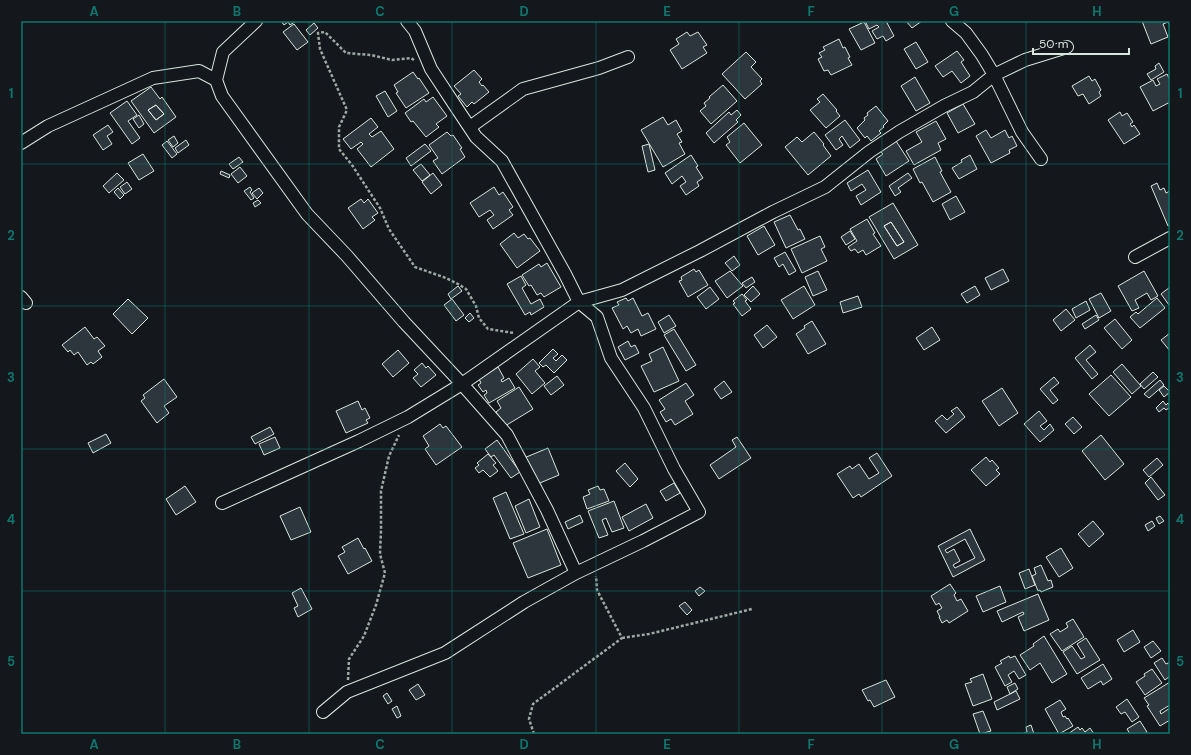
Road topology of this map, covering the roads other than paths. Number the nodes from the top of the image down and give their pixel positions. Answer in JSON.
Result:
{"nodes":[{"id":1,"x":256,"y":21,"type":"edge"},
{"id":2,"x":407,"y":21,"type":"edge"},
{"id":3,"x":952,"y":21,"type":"edge"},
{"id":4,"x":1067,"y":47,"type":"dead end"},
{"id":5,"x":628,"y":57,"type":"dead end"},
{"id":6,"x":994,"y":75,"type":"junction"},
{"id":7,"x":216,"y":80,"type":"junction"},
{"id":8,"x":470,"y":127,"type":"junction"},
{"id":9,"x":21,"y":143,"type":"edge"},
{"id":10,"x":1041,"y":159,"type":"dead end"},
{"id":11,"x":1170,"y":238,"type":"edge"},
{"id":12,"x":1135,"y":257,"type":"dead end"},
{"id":13,"x":579,"y":302,"type":"junction"},
{"id":14,"x":462,"y":384,"type":"junction"},
{"id":15,"x":222,"y":503,"type":"dead end"},
{"id":16,"x":576,"y":573,"type":"junction"},
{"id":17,"x":322,"y":712,"type":"dead end"}],
"edges":[{"from":1,"to":7,"type":"street"},
{"from":2,"to":8,"type":"street"},
{"from":3,"to":6,"type":"street"},
{"from":4,"to":6,"type":"street"},
{"from":5,"to":8,"type":"street"},
{"from":6,"to":10,"type":"street"},
{"from":6,"to":13,"type":"street"},
{"from":7,"to":9,"type":"street"},
{"from":7,"to":14,"type":"street"},
{"from":8,"to":13,"type":"street"},
{"from":11,"to":12,"type":"street"},
{"from":13,"to":14,"type":"street"},
{"from":13,"to":16,"type":"street"},
{"from":14,"to":15,"type":"street"},
{"from":14,"to":16,"type":"street"},
{"from":16,"to":17,"type":"street"}]}
